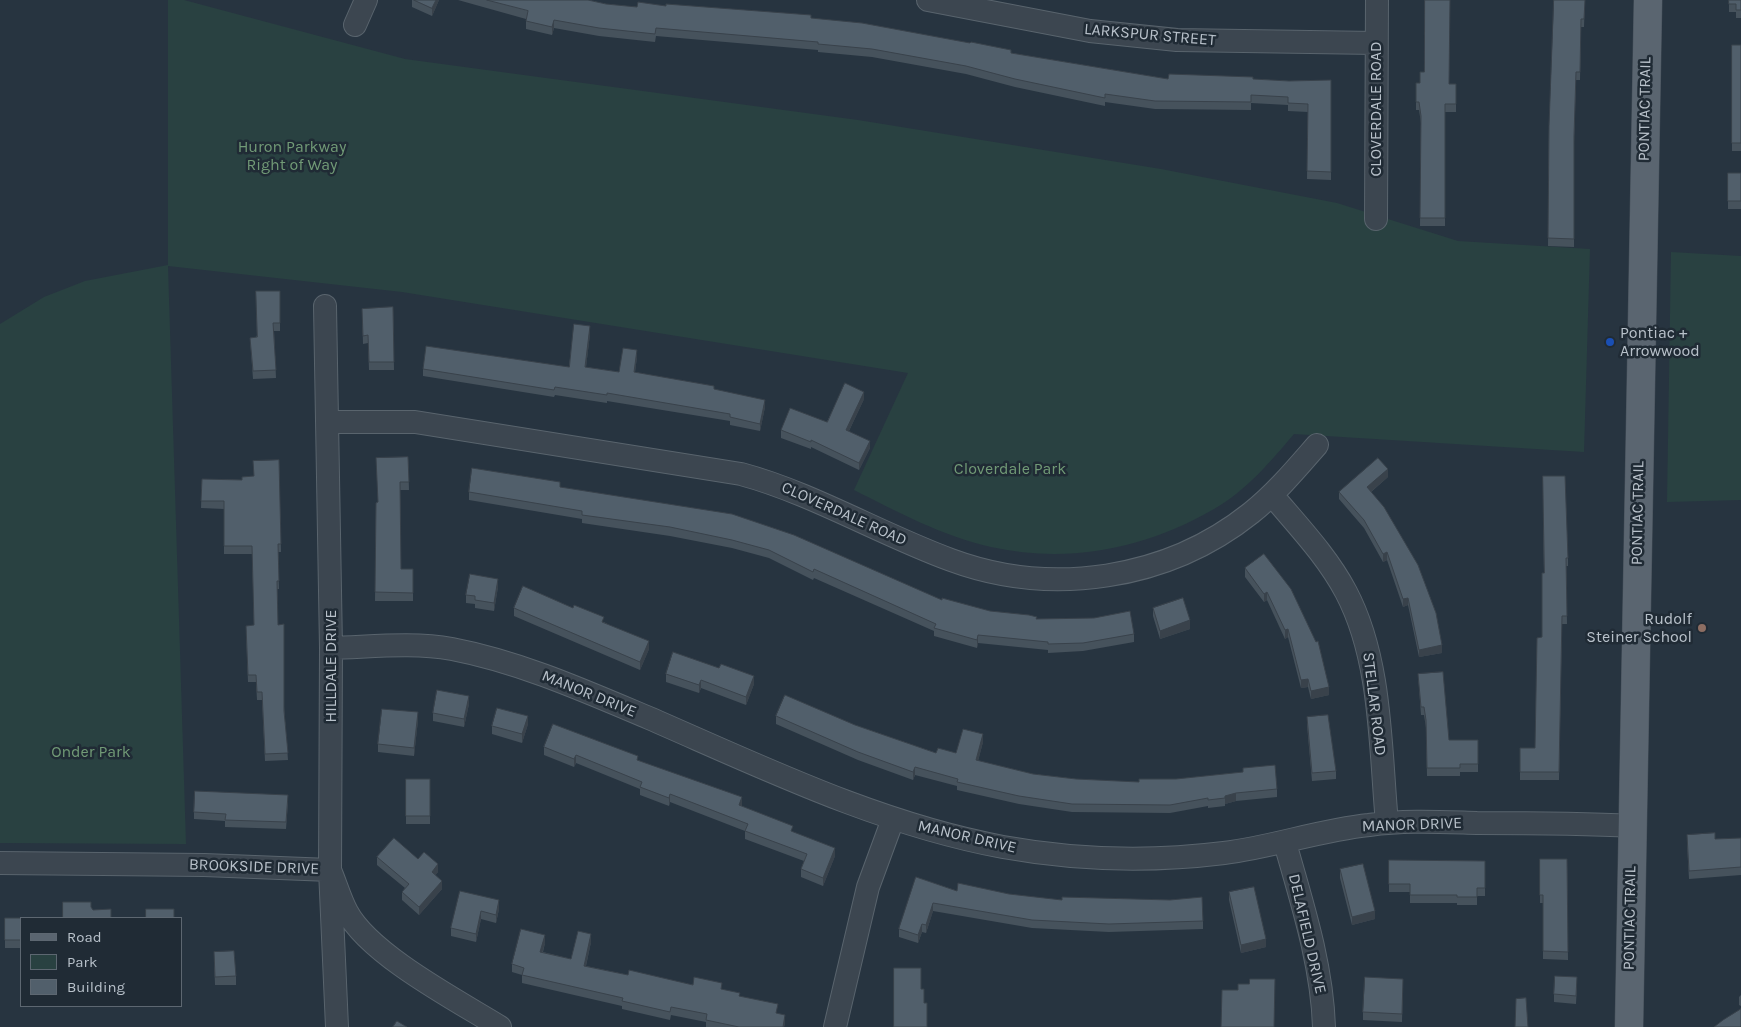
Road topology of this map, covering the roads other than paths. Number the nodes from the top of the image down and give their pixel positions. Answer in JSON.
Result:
{"nodes":[{"id":1,"x":366,"y":0,"type":"edge"},
{"id":2,"x":928,"y":0,"type":"edge"},
{"id":3,"x":1377,"y":0,"type":"edge"},
{"id":4,"x":1648,"y":0,"type":"edge"},
{"id":5,"x":356,"y":25,"type":"dead end"},
{"id":6,"x":1376,"y":43,"type":"junction"},
{"id":7,"x":1376,"y":219,"type":"dead end"},
{"id":8,"x":325,"y":306,"type":"dead end"},
{"id":9,"x":327,"y":422,"type":"junction"},
{"id":10,"x":1317,"y":446,"type":"dead end"},
{"id":11,"x":1272,"y":495,"type":"junction"},
{"id":12,"x":331,"y":648,"type":"junction"},
{"id":13,"x":892,"y":819,"type":"junction"},
{"id":14,"x":1387,"y":823,"type":"junction"},
{"id":15,"x":1632,"y":826,"type":"junction"},
{"id":16,"x":1284,"y":842,"type":"junction"},
{"id":17,"x":0,"y":863,"type":"edge"},
{"id":18,"x":330,"y":870,"type":"junction"},
{"id":19,"x":337,"y":1027,"type":"edge"},
{"id":20,"x":500,"y":1027,"type":"edge"},
{"id":21,"x":835,"y":1027,"type":"edge"},
{"id":22,"x":1324,"y":1027,"type":"edge"},
{"id":23,"x":1629,"y":1027,"type":"edge"}],
"edges":[{"from":1,"to":5,"type":"street"},
{"from":2,"to":6,"type":"street","name":"LARKSPUR STREET"},
{"from":3,"to":6,"type":"street","name":"CLOVERDALE ROAD"},
{"from":4,"to":15,"type":"main road","name":"PONTIAC TRAIL"},
{"from":6,"to":7,"type":"street","name":"CLOVERDALE ROAD"},
{"from":8,"to":9,"type":"street","name":"HILLDALE DRIVE"},
{"from":9,"to":11,"type":"street","name":"CLOVERDALE ROAD"},
{"from":9,"to":12,"type":"street","name":"HILLDALE DRIVE"},
{"from":10,"to":11,"type":"street","name":"CLOVERDALE ROAD"},
{"from":11,"to":14,"type":"street","name":"STELLAR ROAD"},
{"from":12,"to":13,"type":"street","name":"MANOR DRIVE"},
{"from":12,"to":18,"type":"street","name":"HILLDALE DRIVE"},
{"from":13,"to":16,"type":"street","name":"MANOR DRIVE"},
{"from":13,"to":21,"type":"street"},
{"from":14,"to":15,"type":"street","name":"MANOR DRIVE"},
{"from":14,"to":16,"type":"street","name":"MANOR DRIVE"},
{"from":15,"to":23,"type":"main road","name":"PONTIAC TRAIL"},
{"from":16,"to":22,"type":"street","name":"DELAFIELD DRIVE"},
{"from":17,"to":18,"type":"street","name":"BROOKSIDE DRIVE"},
{"from":18,"to":19,"type":"street","name":"HILLDALE DRIVE"},
{"from":18,"to":20,"type":"street","name":"BROOKSIDE DRIVE"}]}
